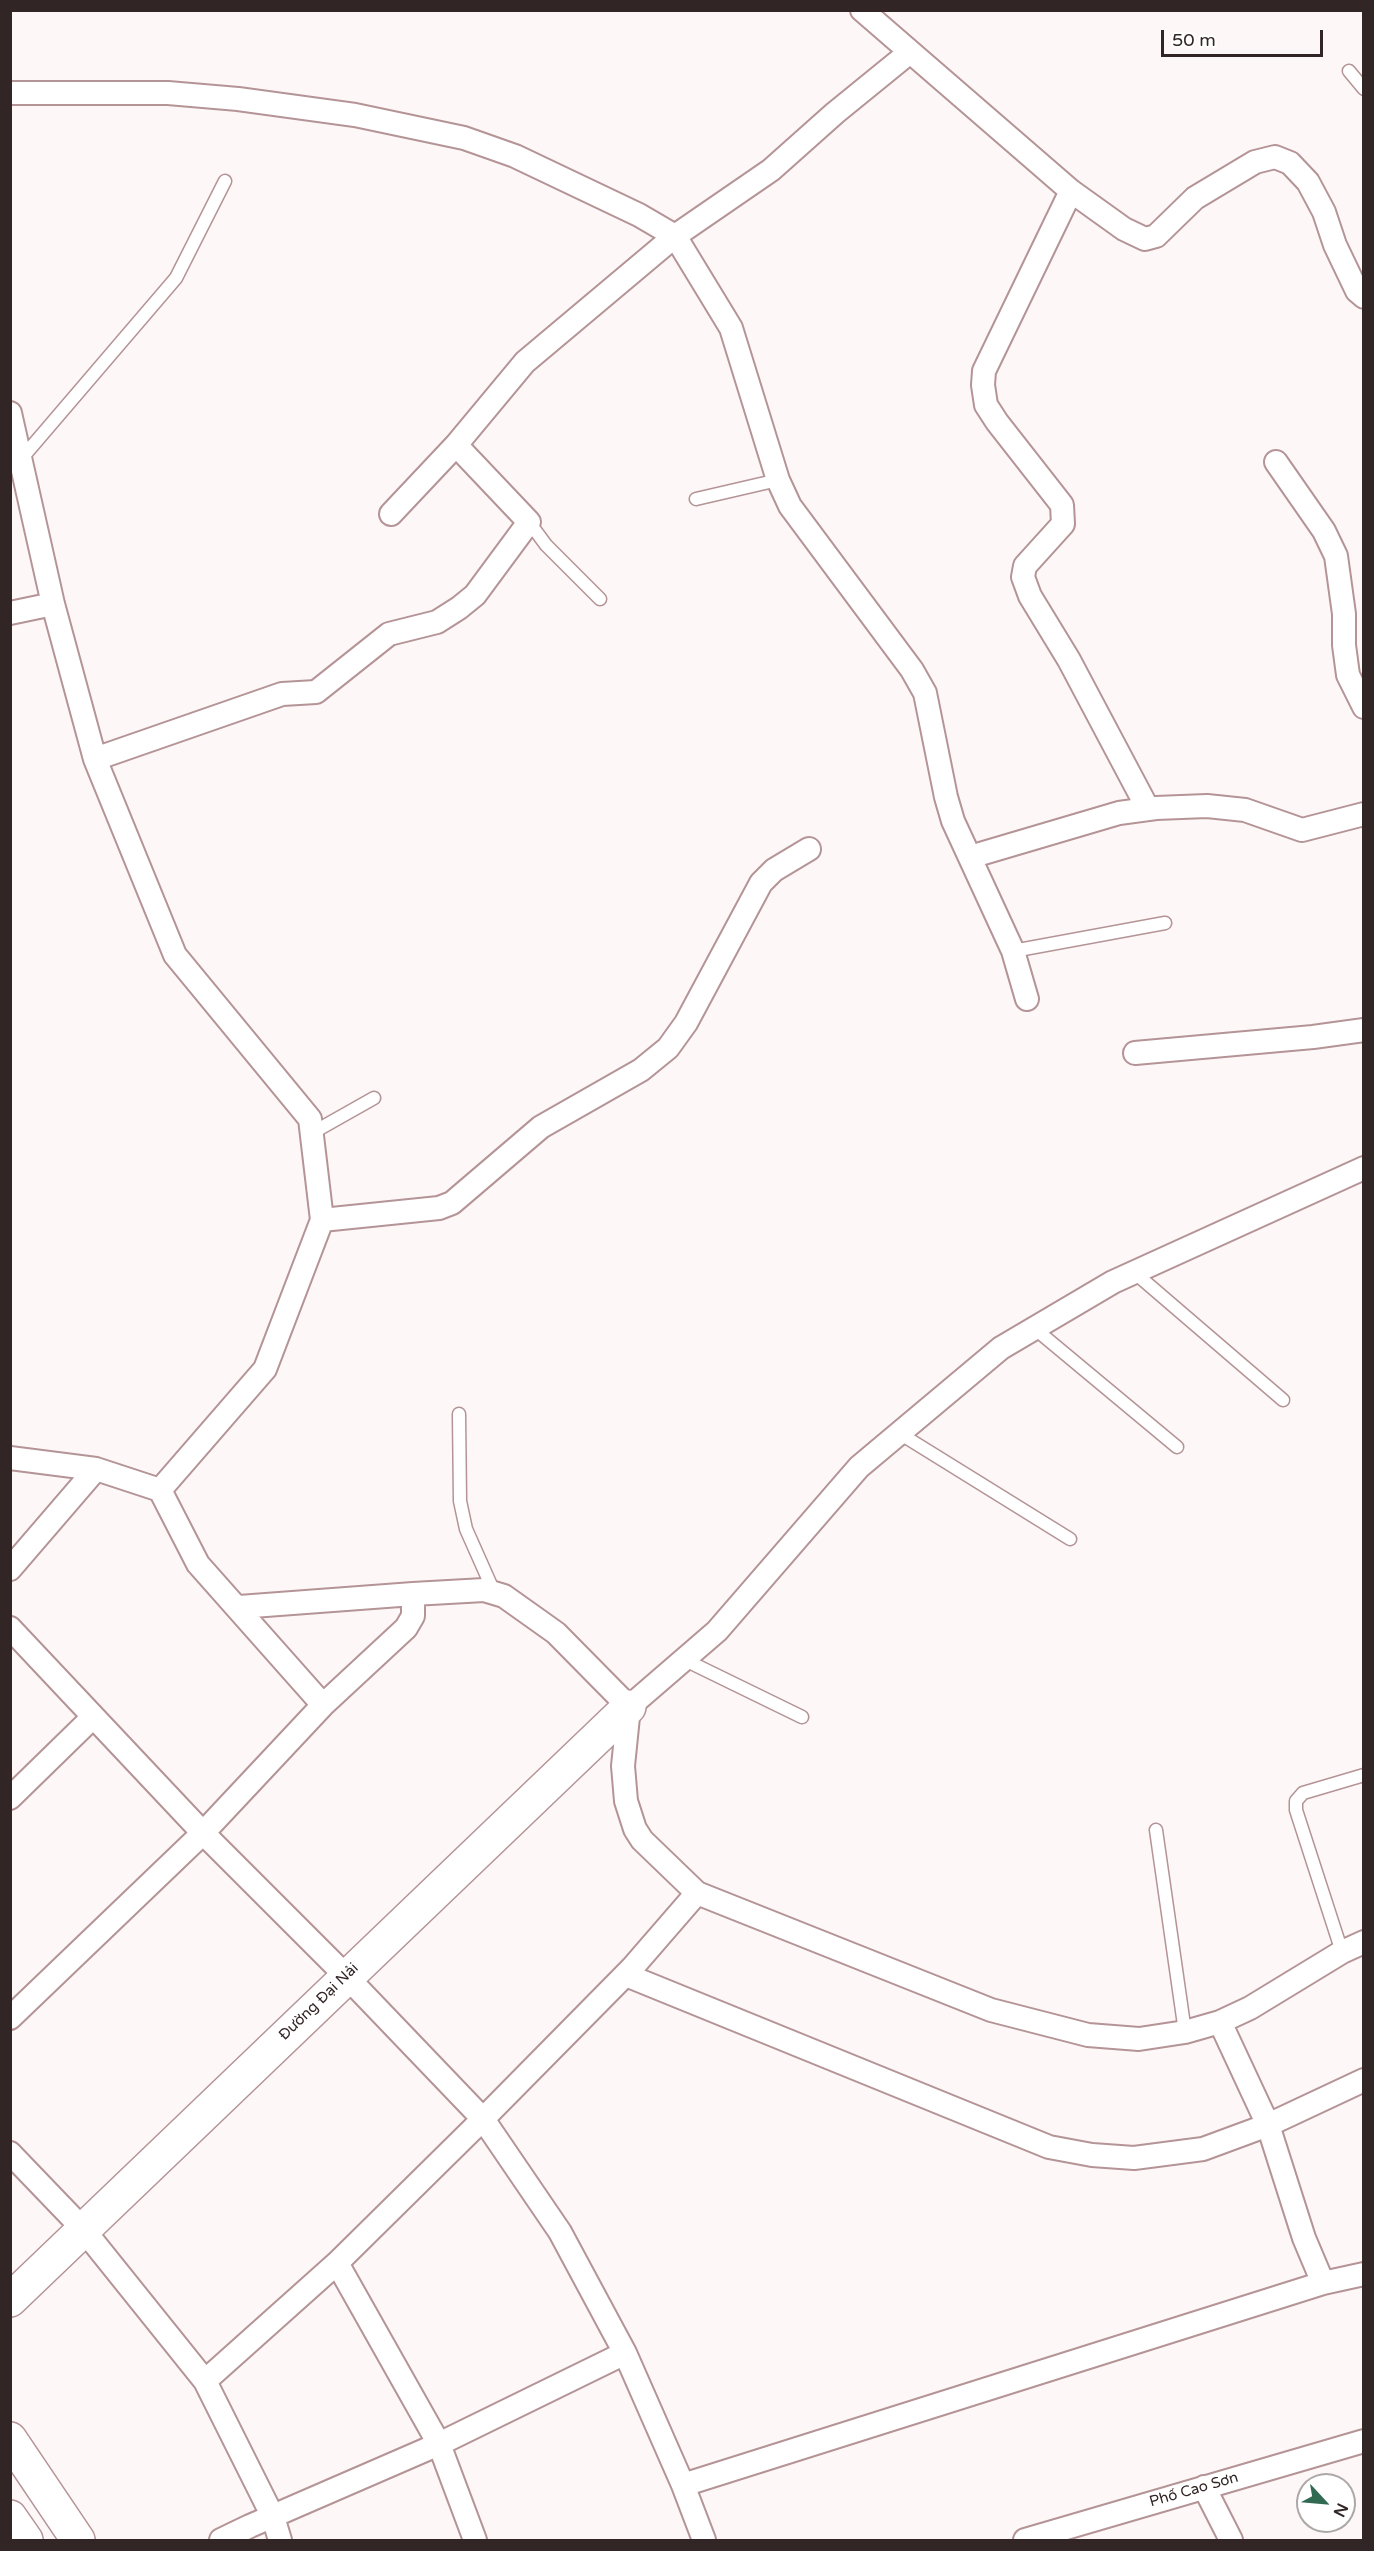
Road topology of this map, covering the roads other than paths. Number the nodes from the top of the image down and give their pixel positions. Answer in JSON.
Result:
{"nodes":[{"id":1,"x":862,"y":10,"type":"edge"},
{"id":2,"x":910,"y":52,"type":"junction"},
{"id":3,"x":1349,"y":71,"type":"dead end"},
{"id":4,"x":1364,"y":89,"type":"edge"},
{"id":5,"x":10,"y":93,"type":"edge"},
{"id":6,"x":225,"y":181,"type":"dead end"},
{"id":7,"x":1071,"y":191,"type":"junction"},
{"id":8,"x":675,"y":236,"type":"junction"},
{"id":9,"x":1364,"y":297,"type":"edge"},
{"id":10,"x":10,"y":413,"type":"edge"},
{"id":11,"x":456,"y":445,"type":"junction"},
{"id":12,"x":22,"y":458,"type":"junction"},
{"id":13,"x":1276,"y":462,"type":"dead end"},
{"id":14,"x":778,"y":480,"type":"junction"},
{"id":15,"x":696,"y":499,"type":"dead end"},
{"id":16,"x":391,"y":514,"type":"dead end"},
{"id":17,"x":529,"y":522,"type":"junction"},
{"id":18,"x":600,"y":598,"type":"dead end"},
{"id":19,"x":53,"y":604,"type":"junction"},
{"id":20,"x":10,"y":613,"type":"edge"},
{"id":21,"x":1364,"y":707,"type":"edge"},
{"id":22,"x":95,"y":759,"type":"junction"},
{"id":23,"x":1148,"y":809,"type":"junction"},
{"id":24,"x":1364,"y":814,"type":"edge"},
{"id":25,"x":809,"y":849,"type":"dead end"},
{"id":26,"x":970,"y":857,"type":"junction"},
{"id":27,"x":1164,"y":923,"type":"dead end"},
{"id":28,"x":1014,"y":951,"type":"junction"},
{"id":29,"x":1027,"y":999,"type":"dead end"},
{"id":30,"x":1364,"y":1030,"type":"edge"},
{"id":31,"x":1135,"y":1053,"type":"dead end"},
{"id":32,"x":374,"y":1098,"type":"dead end"},
{"id":33,"x":312,"y":1133,"type":"junction"},
{"id":34,"x":1364,"y":1168,"type":"edge"},
{"id":35,"x":322,"y":1220,"type":"junction"},
{"id":36,"x":1135,"y":1274,"type":"junction"},
{"id":37,"x":1034,"y":1328,"type":"junction"},
{"id":38,"x":1283,"y":1400,"type":"dead end"},
{"id":39,"x":459,"y":1414,"type":"dead end"},
{"id":40,"x":899,"y":1433,"type":"junction"},
{"id":41,"x":1177,"y":1447,"type":"dead end"},
{"id":42,"x":10,"y":1458,"type":"edge"},
{"id":43,"x":96,"y":1470,"type":"junction"},
{"id":44,"x":160,"y":1491,"type":"junction"},
{"id":45,"x":1070,"y":1539,"type":"dead end"},
{"id":46,"x":10,"y":1569,"type":"edge"},
{"id":47,"x":494,"y":1592,"type":"junction"},
{"id":48,"x":413,"y":1594,"type":"junction"},
{"id":49,"x":239,"y":1607,"type":"junction"},
{"id":50,"x":10,"y":1628,"type":"edge"},
{"id":51,"x":683,"y":1659,"type":"junction"},
{"id":52,"x":323,"y":1705,"type":"junction"},
{"id":53,"x":629,"y":1707,"type":"junction"},
{"id":54,"x":93,"y":1717,"type":"junction"},
{"id":55,"x":802,"y":1717,"type":"dead end"},
{"id":56,"x":1364,"y":1775,"type":"edge"},
{"id":57,"x":10,"y":1798,"type":"edge"},
{"id":58,"x":1156,"y":1830,"type":"dead end"},
{"id":59,"x":202,"y":1833,"type":"junction"},
{"id":60,"x":697,"y":1893,"type":"junction"},
{"id":61,"x":1364,"y":1942,"type":"edge"},
{"id":62,"x":1342,"y":1953,"type":"junction"},
{"id":63,"x":626,"y":1975,"type":"junction"},
{"id":64,"x":346,"y":1976,"type":"junction"},
{"id":65,"x":10,"y":2018,"type":"edge"},
{"id":66,"x":1220,"y":2022,"type":"junction"},
{"id":67,"x":1185,"y":2032,"type":"junction"},
{"id":68,"x":1364,"y":2080,"type":"edge"},
{"id":69,"x":483,"y":2119,"type":"junction"},
{"id":70,"x":1268,"y":2125,"type":"junction"},
{"id":71,"x":10,"y":2153,"type":"edge"},
{"id":72,"x":83,"y":2229,"type":"junction"},
{"id":73,"x":337,"y":2263,"type":"junction"},
{"id":74,"x":1364,"y":2274,"type":"edge"},
{"id":75,"x":1323,"y":2283,"type":"junction"},
{"id":76,"x":10,"y":2300,"type":"edge"},
{"id":77,"x":625,"y":2353,"type":"junction"},
{"id":78,"x":205,"y":2381,"type":"junction"},
{"id":79,"x":10,"y":2439,"type":"edge"},
{"id":80,"x":1364,"y":2440,"type":"edge"},
{"id":81,"x":439,"y":2444,"type":"junction"},
{"id":82,"x":683,"y":2485,"type":"junction"},
{"id":83,"x":1204,"y":2487,"type":"junction"},
{"id":84,"x":10,"y":2517,"type":"edge"},
{"id":85,"x":273,"y":2517,"type":"junction"},
{"id":86,"x":26,"y":2541,"type":"edge"},
{"id":87,"x":78,"y":2541,"type":"edge"},
{"id":88,"x":221,"y":2541,"type":"edge"},
{"id":89,"x":280,"y":2541,"type":"edge"},
{"id":90,"x":475,"y":2541,"type":"edge"},
{"id":91,"x":704,"y":2541,"type":"edge"},
{"id":92,"x":1025,"y":2541,"type":"edge"},
{"id":93,"x":1231,"y":2541,"type":"edge"}],
"edges":[{"from":1,"to":2,"type":"street"},
{"from":2,"to":7,"type":"street"},
{"from":2,"to":8,"type":"street"},
{"from":3,"to":4,"type":"lane"},
{"from":5,"to":8,"type":"street"},
{"from":6,"to":12,"type":"lane"},
{"from":7,"to":9,"type":"street"},
{"from":7,"to":23,"type":"street"},
{"from":8,"to":11,"type":"street"},
{"from":8,"to":14,"type":"street"},
{"from":10,"to":12,"type":"street"},
{"from":11,"to":16,"type":"street"},
{"from":11,"to":17,"type":"street"},
{"from":12,"to":19,"type":"street"},
{"from":13,"to":21,"type":"street"},
{"from":14,"to":15,"type":"lane"},
{"from":14,"to":26,"type":"street"},
{"from":17,"to":18,"type":"lane"},
{"from":17,"to":22,"type":"street"},
{"from":19,"to":20,"type":"street"},
{"from":19,"to":22,"type":"street"},
{"from":22,"to":33,"type":"street"},
{"from":23,"to":24,"type":"street"},
{"from":23,"to":26,"type":"street"},
{"from":25,"to":35,"type":"street"},
{"from":26,"to":28,"type":"street"},
{"from":27,"to":28,"type":"lane"},
{"from":28,"to":29,"type":"street"},
{"from":30,"to":31,"type":"street"},
{"from":32,"to":33,"type":"lane"},
{"from":33,"to":35,"type":"street"},
{"from":34,"to":36,"type":"street"},
{"from":35,"to":44,"type":"street"},
{"from":36,"to":37,"type":"street"},
{"from":36,"to":38,"type":"lane"},
{"from":37,"to":40,"type":"street"},
{"from":37,"to":41,"type":"lane"},
{"from":39,"to":47,"type":"lane"},
{"from":40,"to":45,"type":"lane"},
{"from":40,"to":51,"type":"street"},
{"from":42,"to":43,"type":"street"},
{"from":43,"to":44,"type":"street"},
{"from":43,"to":46,"type":"street"},
{"from":44,"to":49,"type":"street"},
{"from":47,"to":48,"type":"street"},
{"from":47,"to":53,"type":"street"},
{"from":48,"to":49,"type":"street"},
{"from":48,"to":52,"type":"street"},
{"from":49,"to":52,"type":"street"},
{"from":50,"to":54,"type":"street"},
{"from":51,"to":53,"type":"street"},
{"from":51,"to":55,"type":"lane"},
{"from":52,"to":59,"type":"street"},
{"from":53,"to":60,"type":"street"},
{"from":53,"to":64,"type":"street","name":"Đường Đại Nải"},
{"from":54,"to":57,"type":"street"},
{"from":54,"to":59,"type":"street"},
{"from":56,"to":62,"type":"lane"},
{"from":58,"to":67,"type":"lane"},
{"from":59,"to":64,"type":"street"},
{"from":59,"to":65,"type":"street"},
{"from":60,"to":63,"type":"street"},
{"from":60,"to":67,"type":"street"},
{"from":61,"to":62,"type":"street"},
{"from":62,"to":66,"type":"street"},
{"from":63,"to":69,"type":"street"},
{"from":63,"to":70,"type":"street"},
{"from":64,"to":69,"type":"street"},
{"from":64,"to":72,"type":"street","name":"Đường Đại Nải"},
{"from":66,"to":67,"type":"street"},
{"from":66,"to":70,"type":"street"},
{"from":68,"to":70,"type":"street"},
{"from":69,"to":73,"type":"street"},
{"from":69,"to":77,"type":"street"},
{"from":70,"to":75,"type":"street"},
{"from":71,"to":72,"type":"street"},
{"from":72,"to":76,"type":"street","name":"Đường Đại Nải"},
{"from":72,"to":78,"type":"street"},
{"from":73,"to":78,"type":"street"},
{"from":73,"to":81,"type":"street"},
{"from":74,"to":75,"type":"street"},
{"from":75,"to":82,"type":"street"},
{"from":77,"to":81,"type":"street"},
{"from":77,"to":82,"type":"street"},
{"from":78,"to":85,"type":"street"},
{"from":79,"to":87,"type":"street"},
{"from":80,"to":83,"type":"street","name":"Phố Cao Sơn"},
{"from":81,"to":85,"type":"street"},
{"from":81,"to":90,"type":"street"},
{"from":82,"to":91,"type":"street"},
{"from":83,"to":92,"type":"street","name":"Phố Cao Sơn"},
{"from":83,"to":93,"type":"street"},
{"from":84,"to":86,"type":"street"},
{"from":85,"to":88,"type":"street"},
{"from":85,"to":89,"type":"street"}]}
